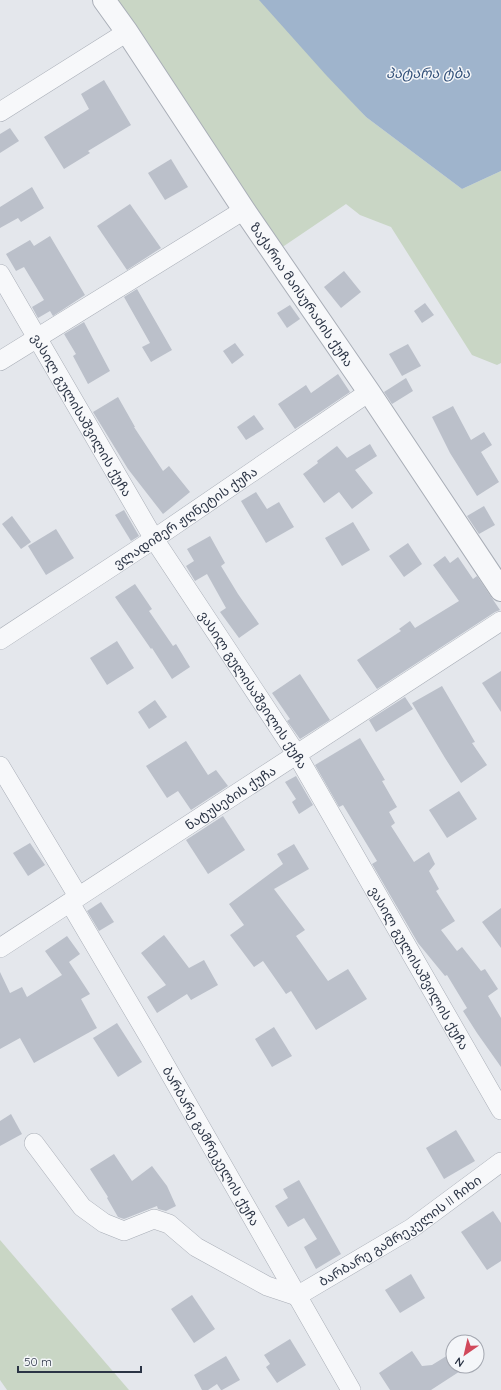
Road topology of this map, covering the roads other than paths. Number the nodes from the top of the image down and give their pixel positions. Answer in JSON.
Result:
{"nodes":[{"id":1,"x":104,"y":0,"type":"edge"},
{"id":2,"x":127,"y":32,"type":"junction"},
{"id":3,"x":0,"y":112,"type":"edge"},
{"id":4,"x":244,"y":210,"type":"junction"},
{"id":5,"x":0,"y":274,"type":"edge"},
{"id":6,"x":37,"y":338,"type":"junction"},
{"id":7,"x":0,"y":361,"type":"edge"},
{"id":8,"x":369,"y":392,"type":"junction"},
{"id":9,"x":154,"y":539,"type":"junction"},
{"id":10,"x":501,"y":590,"type":"edge"},
{"id":11,"x":501,"y":621,"type":"edge"},
{"id":12,"x":0,"y":640,"type":"edge"},
{"id":13,"x":297,"y":755,"type":"junction"},
{"id":14,"x":0,"y":766,"type":"edge"},
{"id":15,"x":74,"y":899,"type":"junction"},
{"id":16,"x":0,"y":948,"type":"edge"},
{"id":17,"x":501,"y":1110,"type":"edge"},
{"id":18,"x":34,"y":1143,"type":"dead end"},
{"id":19,"x":501,"y":1162,"type":"edge"},
{"id":20,"x":297,"y":1296,"type":"junction"},
{"id":21,"x":351,"y":1390,"type":"edge"}],
"edges":[{"from":1,"to":2,"type":"street","name":"ზაქარია მაისურაძის ქუჩა"},
{"from":2,"to":3,"type":"street"},
{"from":2,"to":4,"type":"street","name":"ზაქარია მაისურაძის ქუჩა"},
{"from":4,"to":6,"type":"street"},
{"from":4,"to":8,"type":"street","name":"ზაქარია მაისურაძის ქუჩა"},
{"from":5,"to":6,"type":"street","name":"ვასილ გულისაშვილის ქუჩა"},
{"from":6,"to":7,"type":"street"},
{"from":6,"to":9,"type":"street","name":"ვასილ გულისაშვილის ქუჩა"},
{"from":8,"to":9,"type":"street","name":"ვლადიმერ ჟღნეტის ქუჩა"},
{"from":8,"to":10,"type":"street","name":"ზაქარია მაისურაძის ქუჩა"},
{"from":9,"to":12,"type":"street","name":"ვლადიმერ ჟღნეტის ქუჩა"},
{"from":9,"to":13,"type":"street","name":"ვასილ გულისაშვილის ქუჩა"},
{"from":11,"to":13,"type":"street","name":"ნატუსების ქუჩა"},
{"from":13,"to":15,"type":"street","name":"ნატუსების ქუჩა"},
{"from":13,"to":17,"type":"street","name":"ვასილ გულისაშვილის ქუჩა"},
{"from":14,"to":15,"type":"street","name":"ბარბარე გამრეკელის ქუჩა"},
{"from":15,"to":16,"type":"street","name":"ნატუსების ქუჩა"},
{"from":15,"to":20,"type":"street","name":"ბარბარე გამრეკელის ქუჩა"},
{"from":18,"to":20,"type":"street"},
{"from":19,"to":20,"type":"street","name":"ბარბარე გამრეკელის II ჩიხი"},
{"from":20,"to":21,"type":"street","name":"ბარბარე გამრეკელის ქუჩა"}]}
